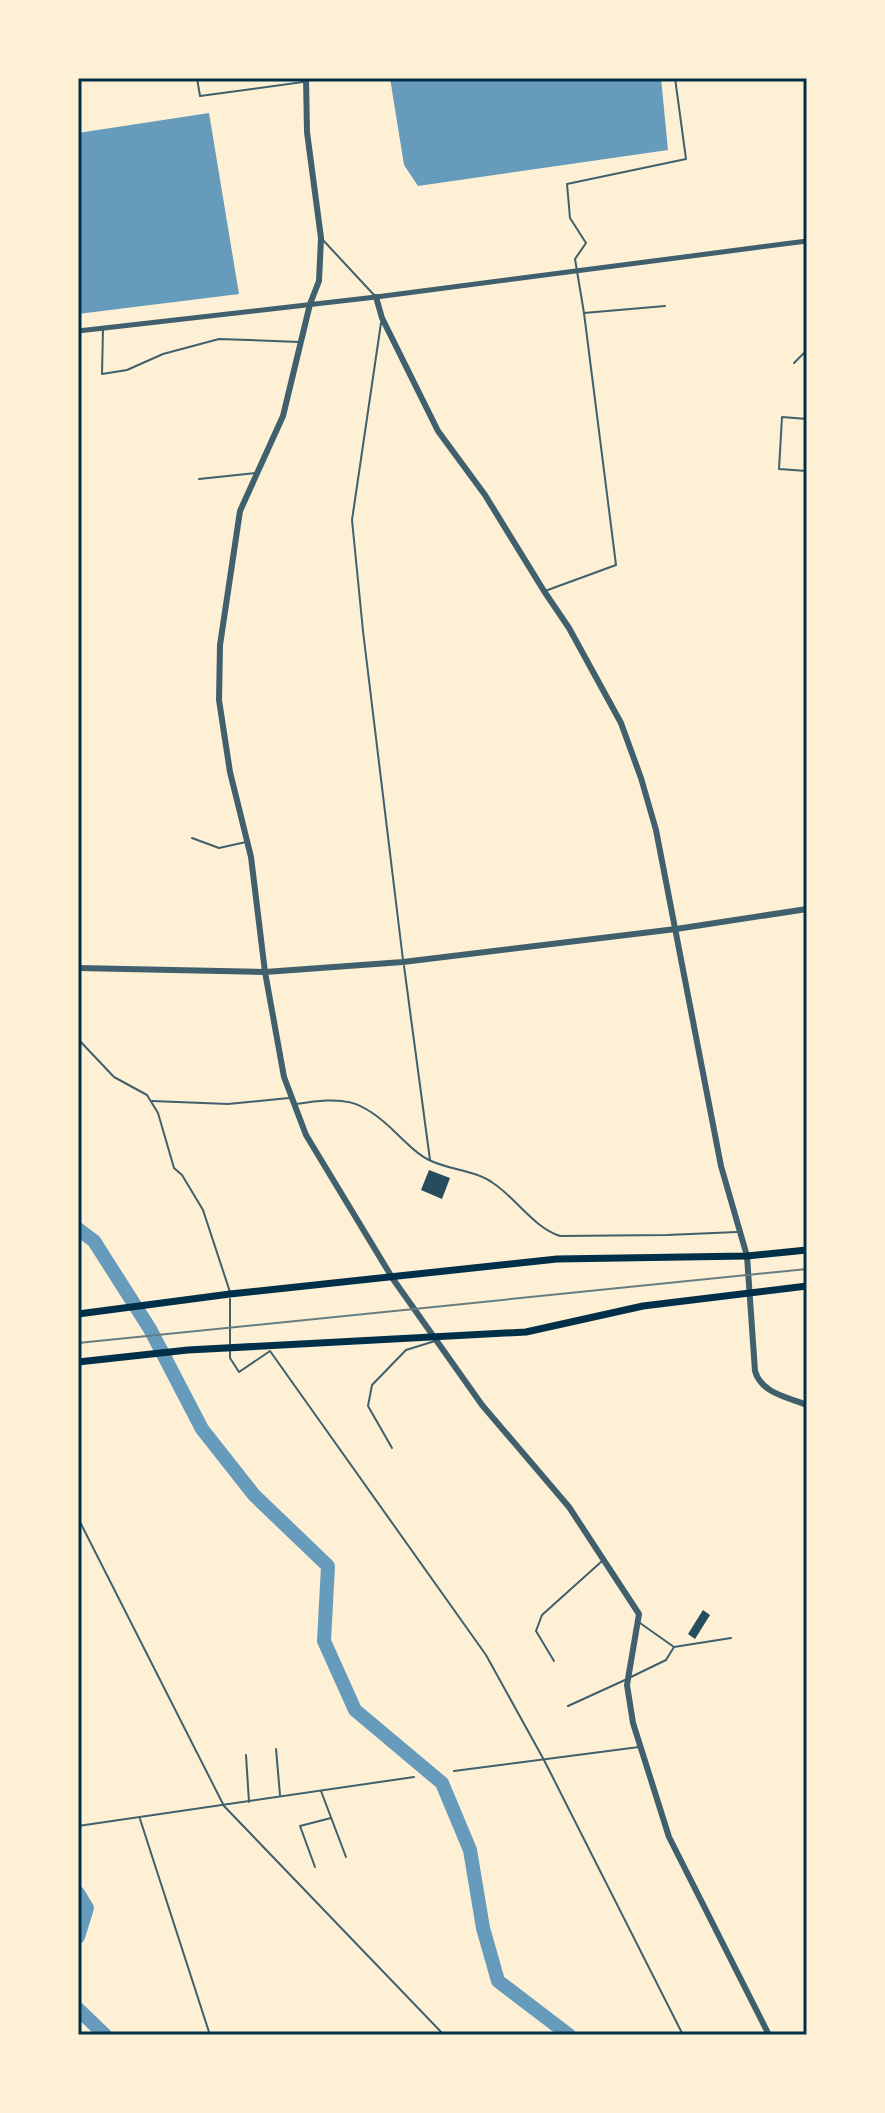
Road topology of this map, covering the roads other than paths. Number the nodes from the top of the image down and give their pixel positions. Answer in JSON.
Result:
{"nodes":[{"id":1,"x":197,"y":78,"type":"edge"},
{"id":2,"x":675,"y":78,"type":"edge"},
{"id":3,"x":306,"y":80,"type":"edge"},
{"id":4,"x":321,"y":238,"type":"junction"},
{"id":5,"x":807,"y":241,"type":"edge"},
{"id":6,"x":578,"y":271,"type":"junction"},
{"id":7,"x":376,"y":297,"type":"junction"},
{"id":8,"x":310,"y":304,"type":"junction"},
{"id":9,"x":665,"y":306,"type":"dead end"},
{"id":10,"x":584,"y":313,"type":"junction"},
{"id":11,"x":382,"y":318,"type":"junction"},
{"id":12,"x":103,"y":328,"type":"junction"},
{"id":13,"x":78,"y":331,"type":"edge"},
{"id":14,"x":301,"y":342,"type":"junction"},
{"id":15,"x":807,"y":350,"type":"edge"},
{"id":16,"x":794,"y":363,"type":"dead end"},
{"id":17,"x":807,"y":419,"type":"edge"},
{"id":18,"x":807,"y":471,"type":"edge"},
{"id":19,"x":257,"y":473,"type":"junction"},
{"id":20,"x":199,"y":479,"type":"dead end"},
{"id":21,"x":544,"y":591,"type":"junction"},
{"id":22,"x":192,"y":838,"type":"dead end"},
{"id":23,"x":247,"y":842,"type":"junction"},
{"id":24,"x":807,"y":909,"type":"edge"},
{"id":25,"x":676,"y":929,"type":"junction"},
{"id":26,"x":403,"y":962,"type":"junction"},
{"id":27,"x":78,"y":968,"type":"edge"},
{"id":28,"x":265,"y":972,"type":"junction"},
{"id":29,"x":78,"y":1039,"type":"edge"},
{"id":30,"x":150,"y":1101,"type":"junction"},
{"id":31,"x":293,"y":1101,"type":"junction"},
{"id":32,"x":430,"y":1160,"type":"junction"},
{"id":33,"x":741,"y":1231,"type":"junction"},
{"id":34,"x":807,"y":1250,"type":"edge"},
{"id":35,"x":747,"y":1256,"type":"junction"},
{"id":36,"x":393,"y":1279,"type":"junction"},
{"id":37,"x":807,"y":1286,"type":"edge"},
{"id":38,"x":751,"y":1293,"type":"junction"},
{"id":39,"x":230,"y":1294,"type":"junction"},
{"id":40,"x":78,"y":1314,"type":"edge"},
{"id":41,"x":434,"y":1339,"type":"junction"},
{"id":42,"x":230,"y":1348,"type":"junction"},
{"id":43,"x":78,"y":1362,"type":"edge"},
{"id":44,"x":807,"y":1405,"type":"edge"},
{"id":45,"x":392,"y":1448,"type":"dead end"},
{"id":46,"x":78,"y":1518,"type":"edge"},
{"id":47,"x":604,"y":1559,"type":"junction"},
{"id":48,"x":638,"y":1621,"type":"junction"},
{"id":49,"x":731,"y":1638,"type":"dead end"},
{"id":50,"x":674,"y":1647,"type":"junction"},
{"id":51,"x":554,"y":1661,"type":"dead end"},
{"id":52,"x":627,"y":1679,"type":"junction"},
{"id":53,"x":568,"y":1706,"type":"dead end"},
{"id":54,"x":641,"y":1747,"type":"junction"},
{"id":55,"x":276,"y":1749,"type":"dead end"},
{"id":56,"x":246,"y":1755,"type":"dead end"},
{"id":57,"x":544,"y":1760,"type":"junction"},
{"id":58,"x":454,"y":1771,"type":"dead end"},
{"id":59,"x":414,"y":1777,"type":"dead end"},
{"id":60,"x":321,"y":1791,"type":"junction"},
{"id":61,"x":280,"y":1798,"type":"junction"},
{"id":62,"x":249,"y":1802,"type":"junction"},
{"id":63,"x":224,"y":1806,"type":"junction"},
{"id":64,"x":139,"y":1817,"type":"junction"},
{"id":65,"x":331,"y":1818,"type":"junction"},
{"id":66,"x":78,"y":1826,"type":"edge"},
{"id":67,"x":346,"y":1857,"type":"dead end"},
{"id":68,"x":315,"y":1867,"type":"dead end"},
{"id":69,"x":210,"y":2035,"type":"edge"},
{"id":70,"x":444,"y":2035,"type":"edge"},
{"id":71,"x":683,"y":2035,"type":"edge"},
{"id":72,"x":769,"y":2035,"type":"edge"}],
"edges":[{"from":1,"to":3,"type":"lane"},
{"from":2,"to":6,"type":"lane"},
{"from":3,"to":4,"type":"street"},
{"from":4,"to":7,"type":"lane"},
{"from":4,"to":8,"type":"street"},
{"from":5,"to":6,"type":"street"},
{"from":6,"to":7,"type":"street"},
{"from":6,"to":10,"type":"lane"},
{"from":7,"to":8,"type":"street"},
{"from":7,"to":11,"type":"street"},
{"from":8,"to":12,"type":"street"},
{"from":8,"to":14,"type":"street"},
{"from":9,"to":10,"type":"lane"},
{"from":10,"to":21,"type":"lane"},
{"from":11,"to":21,"type":"street"},
{"from":11,"to":26,"type":"lane"},
{"from":12,"to":13,"type":"street"},
{"from":12,"to":14,"type":"lane"},
{"from":14,"to":19,"type":"street"},
{"from":15,"to":16,"type":"lane"},
{"from":17,"to":18,"type":"lane"},
{"from":19,"to":20,"type":"lane"},
{"from":19,"to":23,"type":"street"},
{"from":21,"to":25,"type":"street"},
{"from":22,"to":23,"type":"lane"},
{"from":23,"to":28,"type":"street"},
{"from":24,"to":25,"type":"street"},
{"from":25,"to":26,"type":"street"},
{"from":25,"to":33,"type":"street"},
{"from":26,"to":28,"type":"street"},
{"from":26,"to":32,"type":"lane"},
{"from":27,"to":28,"type":"street"},
{"from":28,"to":31,"type":"street"},
{"from":29,"to":30,"type":"lane"},
{"from":30,"to":31,"type":"lane"},
{"from":30,"to":39,"type":"lane"},
{"from":31,"to":32,"type":"lane"},
{"from":31,"to":36,"type":"street"},
{"from":32,"to":33,"type":"lane"},
{"from":33,"to":35,"type":"street"},
{"from":34,"to":35,"type":"main road"},
{"from":35,"to":36,"type":"main road"},
{"from":35,"to":38,"type":"street"},
{"from":36,"to":39,"type":"main road"},
{"from":36,"to":41,"type":"street"},
{"from":37,"to":38,"type":"main road"},
{"from":38,"to":41,"type":"main road"},
{"from":38,"to":44,"type":"street"},
{"from":39,"to":40,"type":"main road"},
{"from":39,"to":42,"type":"lane"},
{"from":41,"to":42,"type":"main road"},
{"from":41,"to":45,"type":"lane"},
{"from":41,"to":47,"type":"street"},
{"from":42,"to":43,"type":"main road"},
{"from":42,"to":57,"type":"lane"},
{"from":46,"to":63,"type":"lane"},
{"from":47,"to":48,"type":"street"},
{"from":47,"to":51,"type":"lane"},
{"from":48,"to":50,"type":"lane"},
{"from":48,"to":52,"type":"street"},
{"from":49,"to":50,"type":"lane"},
{"from":50,"to":52,"type":"lane"},
{"from":52,"to":53,"type":"lane"},
{"from":52,"to":54,"type":"street"},
{"from":54,"to":57,"type":"lane"},
{"from":54,"to":72,"type":"street"},
{"from":55,"to":61,"type":"lane"},
{"from":56,"to":62,"type":"lane"},
{"from":57,"to":58,"type":"lane"},
{"from":57,"to":71,"type":"lane"},
{"from":59,"to":60,"type":"lane"},
{"from":60,"to":61,"type":"lane"},
{"from":60,"to":65,"type":"lane"},
{"from":61,"to":62,"type":"lane"},
{"from":62,"to":63,"type":"lane"},
{"from":63,"to":64,"type":"lane"},
{"from":63,"to":70,"type":"lane"},
{"from":64,"to":66,"type":"lane"},
{"from":64,"to":69,"type":"lane"},
{"from":65,"to":67,"type":"lane"},
{"from":65,"to":68,"type":"lane"}]}
